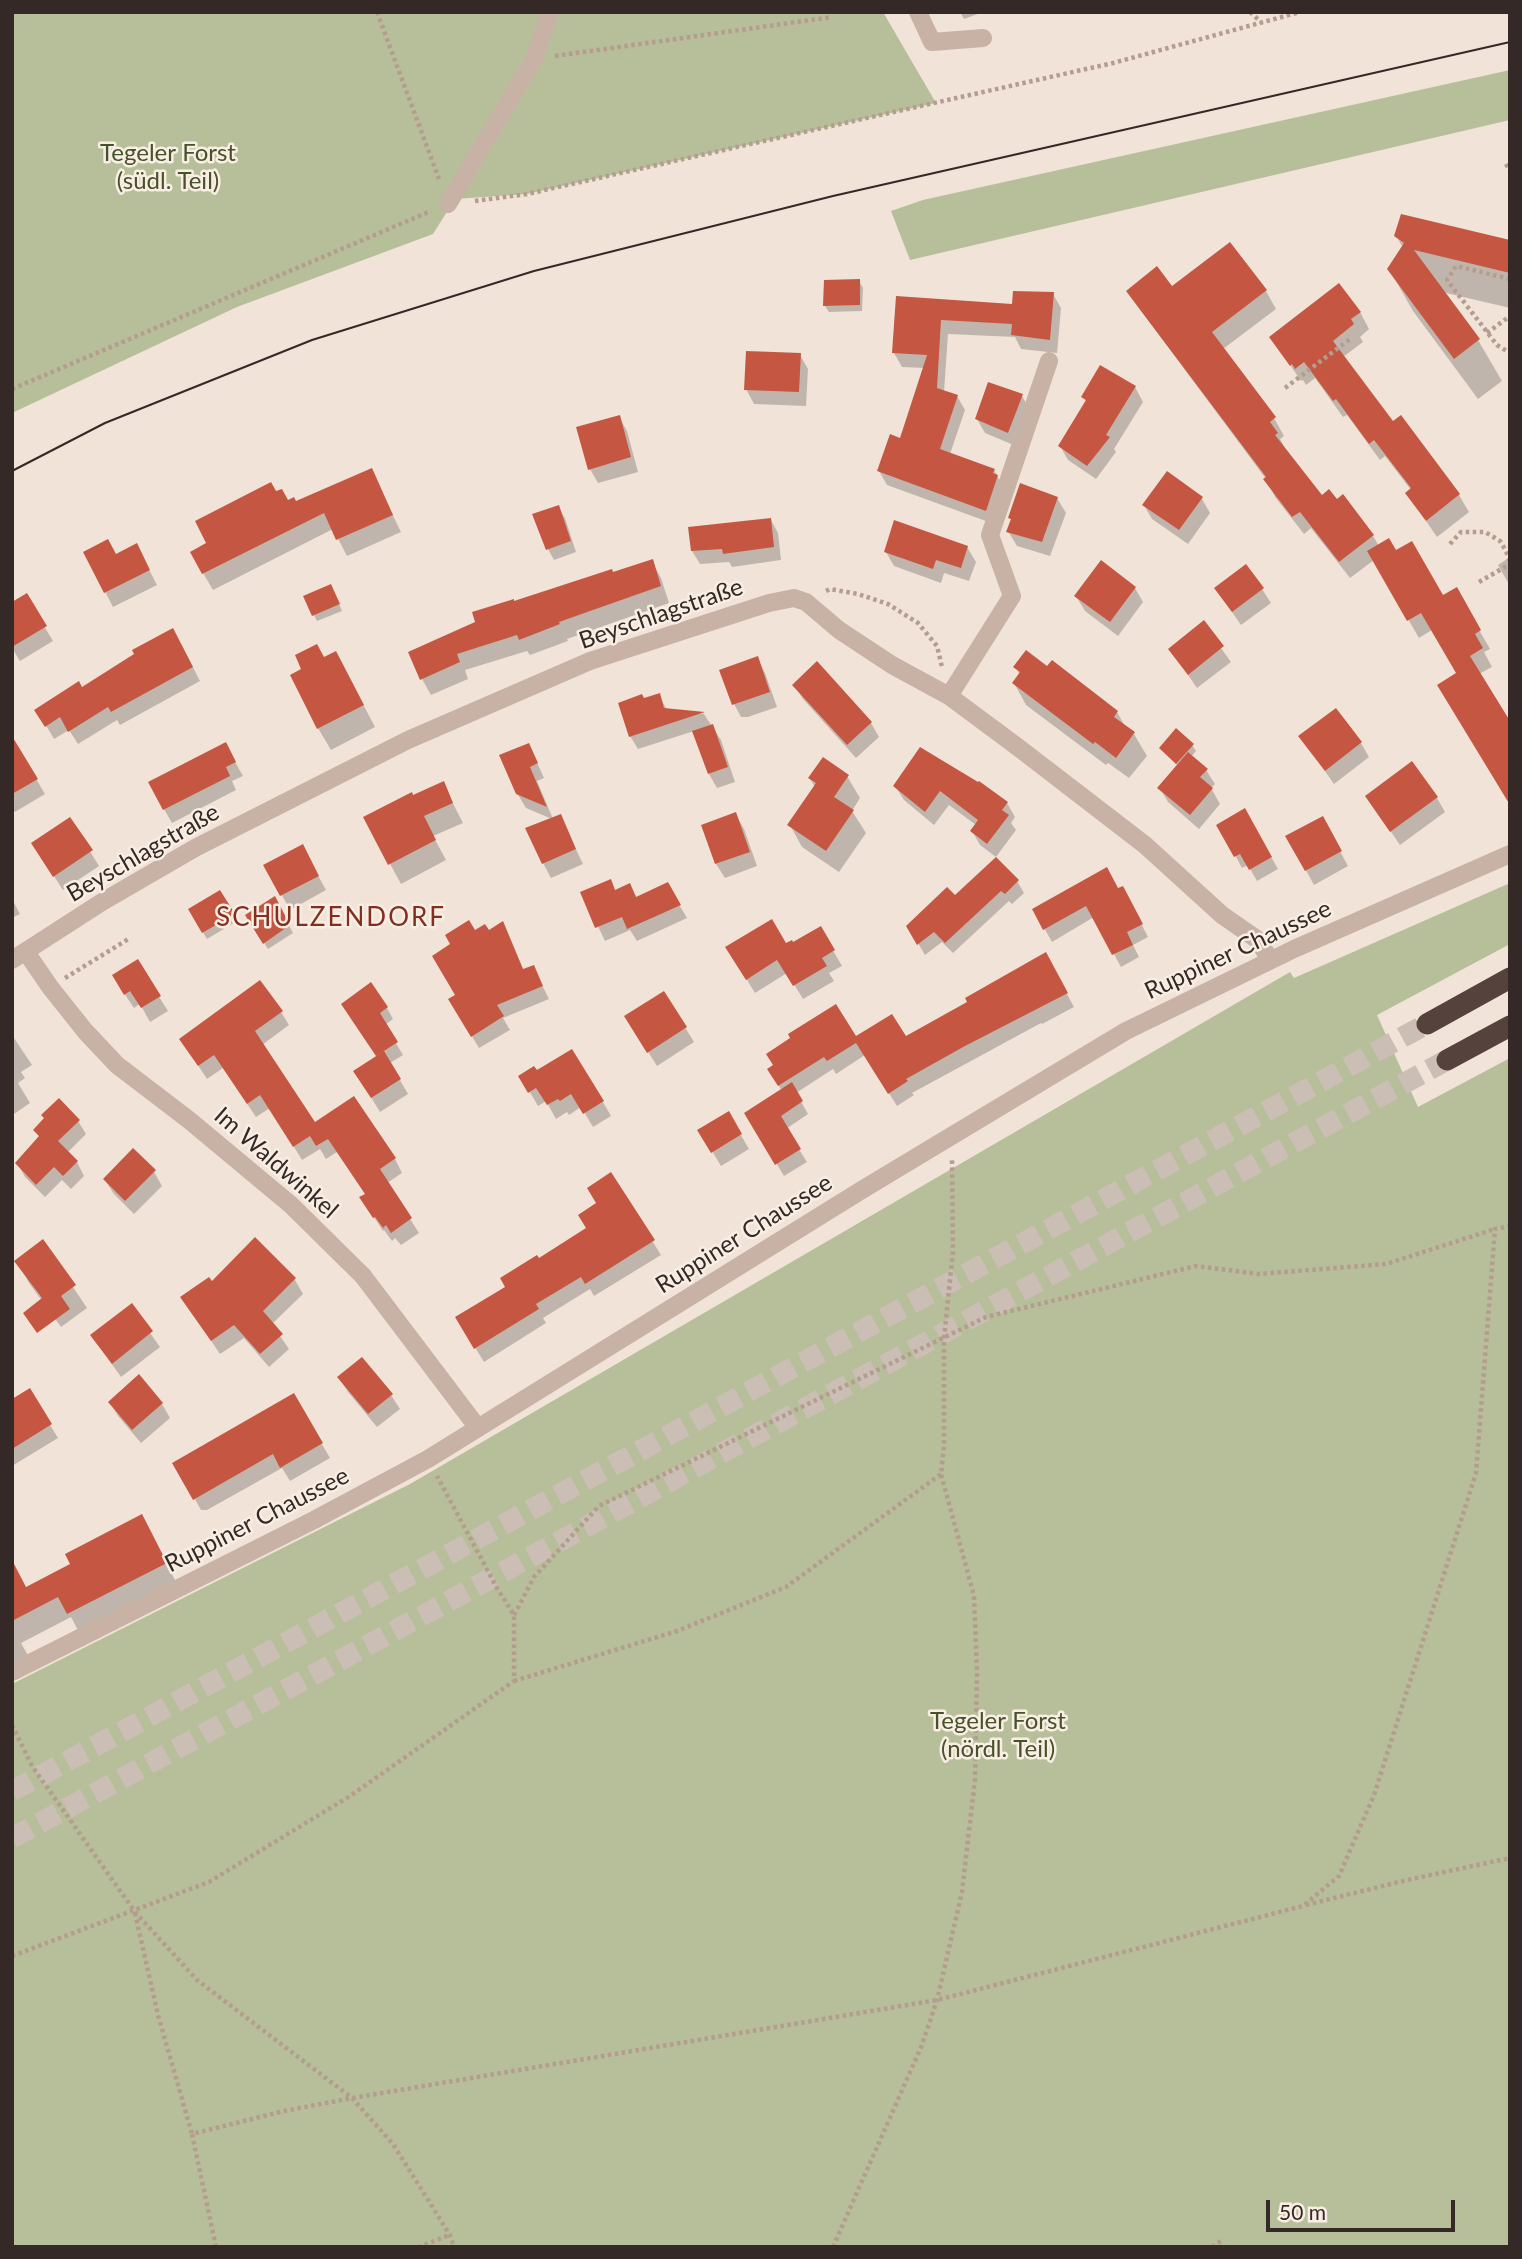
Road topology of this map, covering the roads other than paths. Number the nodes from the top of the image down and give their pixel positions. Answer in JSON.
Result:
{"nodes":[{"id":1,"x":550,"y":12,"type":"edge"},
{"id":2,"x":918,"y":12,"type":"edge"},
{"id":3,"x":984,"y":38,"type":"dead end"},
{"id":4,"x":448,"y":204,"type":"road end"},
{"id":5,"x":1049,"y":361,"type":"dead end"},
{"id":6,"x":949,"y":696,"type":"junction"},
{"id":7,"x":1510,"y":854,"type":"edge"},
{"id":8,"x":19,"y":956,"type":"edge"},
{"id":9,"x":1270,"y":960,"type":"junction"},
{"id":10,"x":1510,"y":978,"type":"edge"},
{"id":11,"x":1427,"y":1024,"type":"tunnel mouth"},
{"id":12,"x":1510,"y":1026,"type":"edge"},
{"id":13,"x":1447,"y":1060,"type":"tunnel mouth"},
{"id":14,"x":478,"y":1428,"type":"junction"},
{"id":15,"x":12,"y":1672,"type":"edge"}],
"edges":[{"from":1,"to":4,"type":"street"},
{"from":2,"to":3,"type":"street"},
{"from":5,"to":6,"type":"street"},
{"from":6,"to":8,"type":"street","name":"Beyschlagstraße"},
{"from":6,"to":9,"type":"street"},
{"from":7,"to":9,"type":"street","name":"Ruppiner Chaussee"},
{"from":8,"to":14,"type":"street","name":"Im Waldwinkel"},
{"from":9,"to":14,"type":"street","name":"Ruppiner Chaussee"},
{"from":10,"to":11,"type":"highway"},
{"from":12,"to":13,"type":"highway"},
{"from":14,"to":15,"type":"street","name":"Ruppiner Chaussee"}]}
